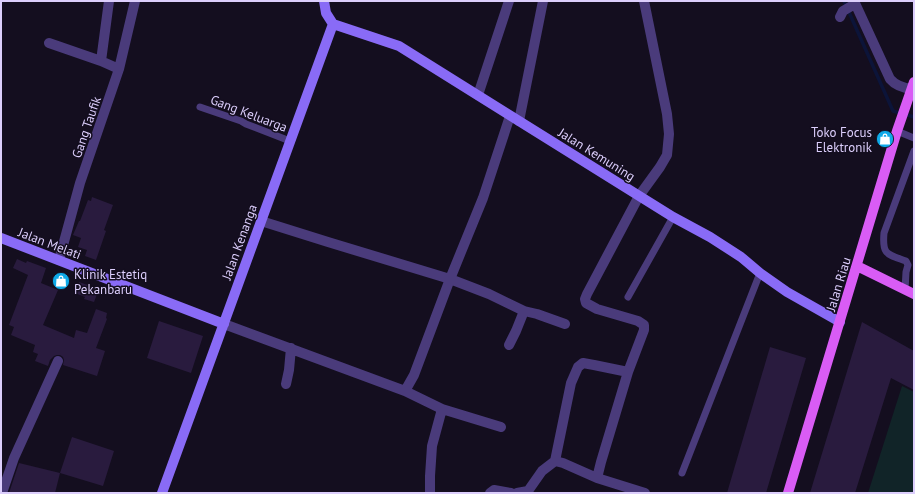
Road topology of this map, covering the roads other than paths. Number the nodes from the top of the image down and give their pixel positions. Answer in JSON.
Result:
{"nodes":[{"id":1,"x":109,"y":1,"type":"edge"},
{"id":2,"x":135,"y":1,"type":"edge"},
{"id":3,"x":323,"y":1,"type":"edge"},
{"id":4,"x":509,"y":1,"type":"edge"},
{"id":5,"x":543,"y":1,"type":"edge"},
{"id":6,"x":644,"y":1,"type":"edge"},
{"id":7,"x":849,"y":8,"type":"edge"},
{"id":8,"x":333,"y":24,"type":"junction"},
{"id":9,"x":50,"y":43,"type":"dead end"},
{"id":10,"x":101,"y":61,"type":"junction"},
{"id":11,"x":119,"y":70,"type":"junction"},
{"id":12,"x":913,"y":85,"type":"edge"},
{"id":13,"x":478,"y":95,"type":"junction"},
{"id":14,"x":200,"y":106,"type":"dead end"},
{"id":15,"x":515,"y":118,"type":"junction"},
{"id":16,"x":898,"y":128,"type":"junction"},
{"id":17,"x":914,"y":138,"type":"edge"},
{"id":18,"x":290,"y":142,"type":"junction"},
{"id":19,"x":914,"y":151,"type":"edge"},
{"id":20,"x":640,"y":196,"type":"junction"},
{"id":21,"x":673,"y":217,"type":"junction"},
{"id":22,"x":261,"y":221,"type":"junction"},
{"id":23,"x":1,"y":238,"type":"edge"},
{"id":24,"x":59,"y":260,"type":"junction"},
{"id":25,"x":857,"y":266,"type":"junction"},
{"id":26,"x":760,"y":273,"type":"junction"},
{"id":27,"x":450,"y":279,"type":"junction"},
{"id":28,"x":910,"y":292,"type":"edge"},
{"id":29,"x":628,"y":297,"type":"dead end"},
{"id":30,"x":524,"y":311,"type":"junction"},
{"id":31,"x":840,"y":322,"type":"junction"},
{"id":32,"x":224,"y":324,"type":"junction"},
{"id":33,"x":564,"y":324,"type":"dead end"},
{"id":34,"x":509,"y":345,"type":"dead end"},
{"id":35,"x":291,"y":348,"type":"junction"},
{"id":36,"x":58,"y":361,"type":"dead end"},
{"id":37,"x":628,"y":372,"type":"junction"},
{"id":38,"x":286,"y":384,"type":"dead end"},
{"id":39,"x":405,"y":391,"type":"junction"},
{"id":40,"x":442,"y":409,"type":"junction"},
{"id":41,"x":501,"y":427,"type":"dead end"},
{"id":42,"x":555,"y":461,"type":"junction"},
{"id":43,"x":682,"y":473,"type":"dead end"},
{"id":44,"x":597,"y":478,"type":"junction"},
{"id":45,"x":2,"y":493,"type":"edge"},
{"id":46,"x":162,"y":493,"type":"edge"},
{"id":47,"x":430,"y":493,"type":"edge"},
{"id":48,"x":490,"y":493,"type":"edge"},
{"id":49,"x":511,"y":493,"type":"edge"},
{"id":50,"x":517,"y":493,"type":"edge"},
{"id":51,"x":645,"y":493,"type":"edge"},
{"id":52,"x":788,"y":493,"type":"edge"}],
"edges":[{"from":1,"to":10,"type":"street"},
{"from":2,"to":11,"type":"street","name":"Gang Taufik"},
{"from":3,"to":8,"type":"street"},
{"from":4,"to":13,"type":"street"},
{"from":5,"to":15,"type":"street"},
{"from":6,"to":20,"type":"street"},
{"from":7,"to":12,"type":"street"},
{"from":8,"to":13,"type":"street","name":"Jalan Kemuning"},
{"from":8,"to":18,"type":"street","name":"Jalan Kenanga"},
{"from":9,"to":10,"type":"street"},
{"from":10,"to":11,"type":"street"},
{"from":11,"to":24,"type":"street","name":"Gang Taufik"},
{"from":12,"to":16,"type":"main road","name":"Jalan Riau"},
{"from":13,"to":15,"type":"street","name":"Jalan Kemuning"},
{"from":14,"to":18,"type":"lane","name":"Gang Keluarga"},
{"from":15,"to":20,"type":"street","name":"Jalan Kemuning"},
{"from":15,"to":27,"type":"street"},
{"from":16,"to":17,"type":"lane"},
{"from":16,"to":25,"type":"main road","name":"Jalan Riau"},
{"from":18,"to":22,"type":"street","name":"Jalan Kenanga"},
{"from":19,"to":28,"type":"lane"},
{"from":20,"to":21,"type":"street","name":"Jalan Kemuning"},
{"from":20,"to":37,"type":"street"},
{"from":21,"to":26,"type":"street","name":"Jalan Kemuning"},
{"from":21,"to":29,"type":"lane"},
{"from":22,"to":27,"type":"street"},
{"from":22,"to":32,"type":"street","name":"Jalan Kenanga"},
{"from":23,"to":24,"type":"street","name":"Jalan Melati"},
{"from":24,"to":32,"type":"street","name":"Jalan Melati"},
{"from":25,"to":28,"type":"main road"},
{"from":25,"to":31,"type":"main road","name":"Jalan Riau"},
{"from":26,"to":31,"type":"street","name":"Jalan Kemuning"},
{"from":26,"to":43,"type":"lane"},
{"from":27,"to":30,"type":"street"},
{"from":27,"to":39,"type":"street"},
{"from":30,"to":33,"type":"street"},
{"from":30,"to":34,"type":"street"},
{"from":31,"to":52,"type":"main road","name":"Jalan Riau"},
{"from":32,"to":35,"type":"street"},
{"from":32,"to":46,"type":"street","name":"Jalan Kenanga"},
{"from":35,"to":38,"type":"street"},
{"from":35,"to":39,"type":"street"},
{"from":36,"to":45,"type":"street"},
{"from":37,"to":42,"type":"street"},
{"from":37,"to":44,"type":"street"},
{"from":39,"to":40,"type":"street"},
{"from":40,"to":41,"type":"street"},
{"from":40,"to":47,"type":"street"},
{"from":42,"to":44,"type":"street"},
{"from":42,"to":50,"type":"street"},
{"from":44,"to":51,"type":"street"},
{"from":48,"to":49,"type":"street"}]}
